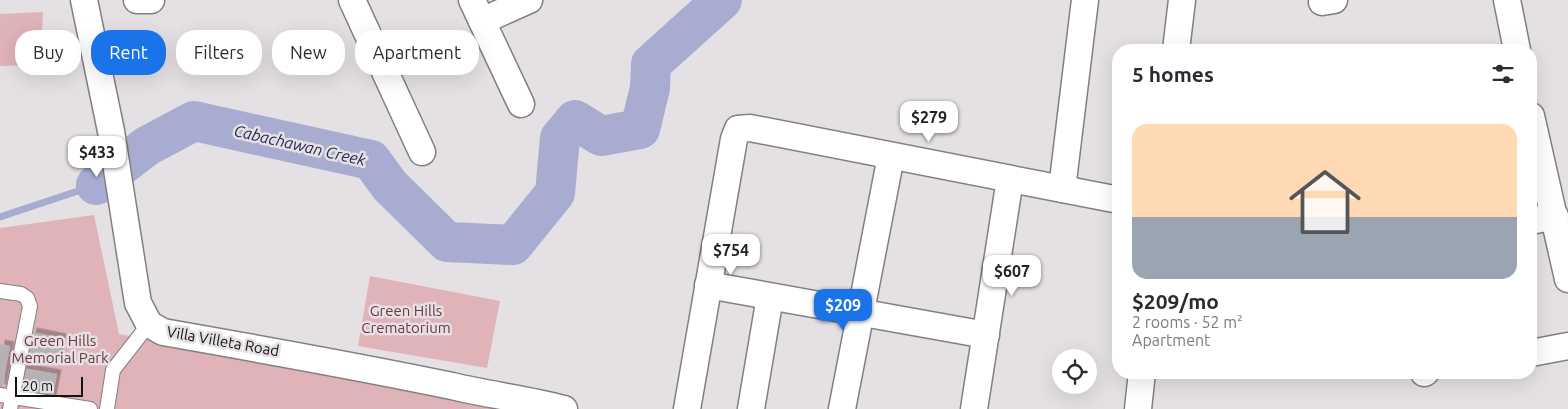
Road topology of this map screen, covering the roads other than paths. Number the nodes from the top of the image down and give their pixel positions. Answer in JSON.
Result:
{"nodes":[{"id":1,"x":84,"y":0,"type":"edge"},
{"id":2,"x":137,"y":0,"type":"edge"},
{"id":3,"x":151,"y":0,"type":"edge"},
{"id":4,"x":352,"y":0,"type":"edge"},
{"id":5,"x":530,"y":0,"type":"edge"},
{"id":6,"x":1085,"y":0,"type":"edge"},
{"id":7,"x":1182,"y":0,"type":"edge"},
{"id":8,"x":1507,"y":0,"type":"edge"},
{"id":9,"x":477,"y":11,"type":"edge"},
{"id":10,"x":1177,"y":44,"type":"edge"},
{"id":11,"x":1516,"y":44,"type":"edge"},
{"id":12,"x":521,"y":104,"type":"dead end"},
{"id":13,"x":422,"y":152,"type":"dead end"},
{"id":14,"x":891,"y":156,"type":"junction"},
{"id":15,"x":1537,"y":168,"type":"edge"},
{"id":16,"x":1010,"y":179,"type":"junction"},
{"id":17,"x":1062,"y":189,"type":"junction"},
{"id":18,"x":1112,"y":199,"type":"edge"},
{"id":19,"x":1543,"y":219,"type":"edge"},
{"id":20,"x":1568,"y":279,"type":"edge"},
{"id":21,"x":708,"y":285,"type":"junction"},
{"id":22,"x":0,"y":291,"type":"edge"},
{"id":23,"x":770,"y":297,"type":"junction"},
{"id":24,"x":860,"y":314,"type":"junction"},
{"id":25,"x":149,"y":324,"type":"junction"},
{"id":26,"x":986,"y":335,"type":"junction"},
{"id":27,"x":1568,"y":346,"type":"edge"},
{"id":28,"x":1537,"y":352,"type":"edge"},
{"id":29,"x":1141,"y":379,"type":"edge"},
{"id":30,"x":7,"y":401,"type":"edge"},
{"id":31,"x":90,"y":409,"type":"edge"},
{"id":32,"x":107,"y":409,"type":"edge"},
{"id":33,"x":564,"y":409,"type":"edge"},
{"id":34,"x":687,"y":409,"type":"edge"},
{"id":35,"x":751,"y":409,"type":"edge"},
{"id":36,"x":842,"y":409,"type":"edge"},
{"id":37,"x":974,"y":409,"type":"edge"},
{"id":38,"x":1138,"y":409,"type":"edge"}],
"edges":[{"from":1,"to":25,"type":"street","name":"Villa Villeta Road"},
{"from":2,"to":3,"type":"street"},
{"from":4,"to":13,"type":"street"},
{"from":5,"to":9,"type":"street"},
{"from":6,"to":17,"type":"street"},
{"from":7,"to":10,"type":"street"},
{"from":8,"to":11,"type":"street"},
{"from":9,"to":12,"type":"street"},
{"from":14,"to":16,"type":"street"},
{"from":14,"to":21,"type":"street"},
{"from":14,"to":24,"type":"street"},
{"from":15,"to":19,"type":"street"},
{"from":16,"to":17,"type":"street"},
{"from":16,"to":26,"type":"street"},
{"from":17,"to":18,"type":"street"},
{"from":19,"to":20,"type":"street"},
{"from":21,"to":23,"type":"street"},
{"from":21,"to":34,"type":"street"},
{"from":22,"to":30,"type":"lane"},
{"from":23,"to":24,"type":"street"},
{"from":23,"to":35,"type":"street"},
{"from":24,"to":26,"type":"street"},
{"from":24,"to":36,"type":"street"},
{"from":25,"to":32,"type":"lane"},
{"from":25,"to":33,"type":"street","name":"Villa Villeta Road"},
{"from":26,"to":37,"type":"street"},
{"from":27,"to":28,"type":"street"},
{"from":29,"to":38,"type":"street"},
{"from":30,"to":31,"type":"lane"}]}
